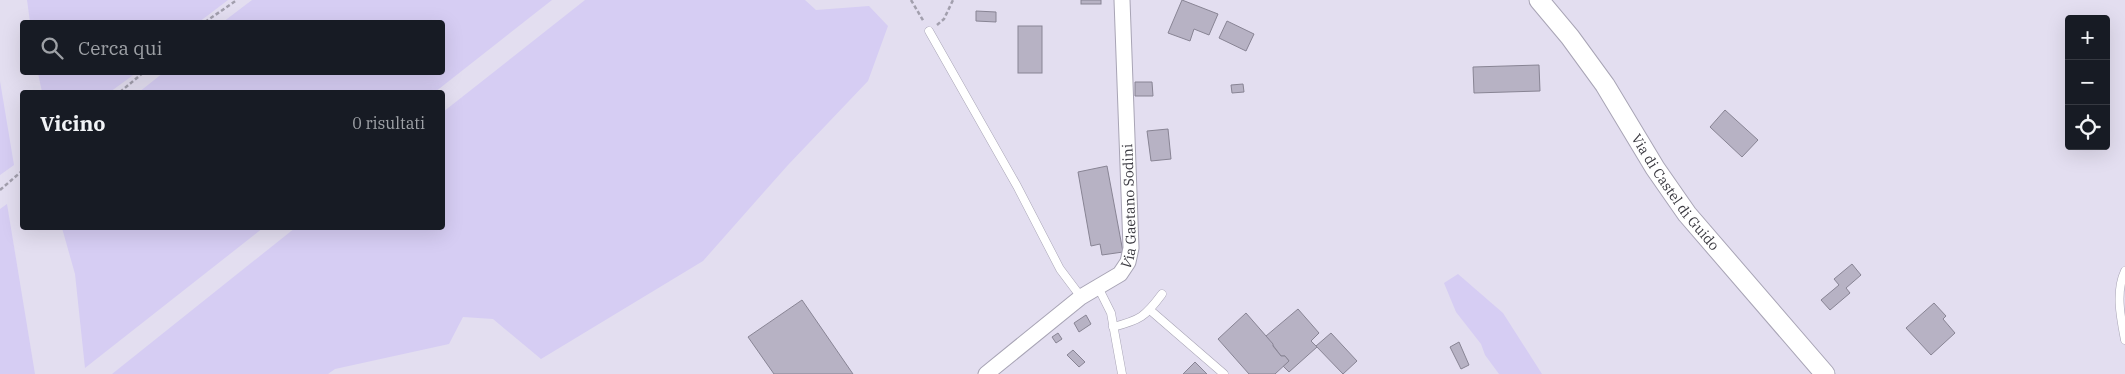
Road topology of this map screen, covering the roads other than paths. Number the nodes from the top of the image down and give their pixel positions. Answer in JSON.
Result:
{"nodes":[{"id":1,"x":1122,"y":0,"type":"edge"},
{"id":2,"x":1539,"y":0,"type":"edge"},
{"id":3,"x":929,"y":31,"type":"road end"},
{"id":4,"x":2125,"y":271,"type":"edge"},
{"id":5,"x":1098,"y":287,"type":"junction"},
{"id":6,"x":1162,"y":294,"type":"dead end"},
{"id":7,"x":1081,"y":297,"type":"junction"},
{"id":8,"x":1150,"y":310,"type":"junction"},
{"id":9,"x":1113,"y":327,"type":"junction"},
{"id":10,"x":2125,"y":340,"type":"edge"},
{"id":11,"x":986,"y":374,"type":"edge"},
{"id":12,"x":1122,"y":374,"type":"edge"},
{"id":13,"x":1224,"y":374,"type":"edge"},
{"id":14,"x":1825,"y":374,"type":"edge"}],
"edges":[{"from":1,"to":5,"type":"street","name":"Via Gaetano Sodini"},
{"from":2,"to":14,"type":"street","name":"Via di Castel di Guido"},
{"from":3,"to":7,"type":"lane"},
{"from":4,"to":10,"type":"lane"},
{"from":5,"to":7,"type":"street","name":"Via Gaetano Sodini"},
{"from":5,"to":9,"type":"lane"},
{"from":6,"to":8,"type":"lane"},
{"from":7,"to":11,"type":"street","name":"Via Gaetano Sodini"},
{"from":8,"to":9,"type":"lane"},
{"from":8,"to":13,"type":"lane"},
{"from":9,"to":12,"type":"lane"}]}
